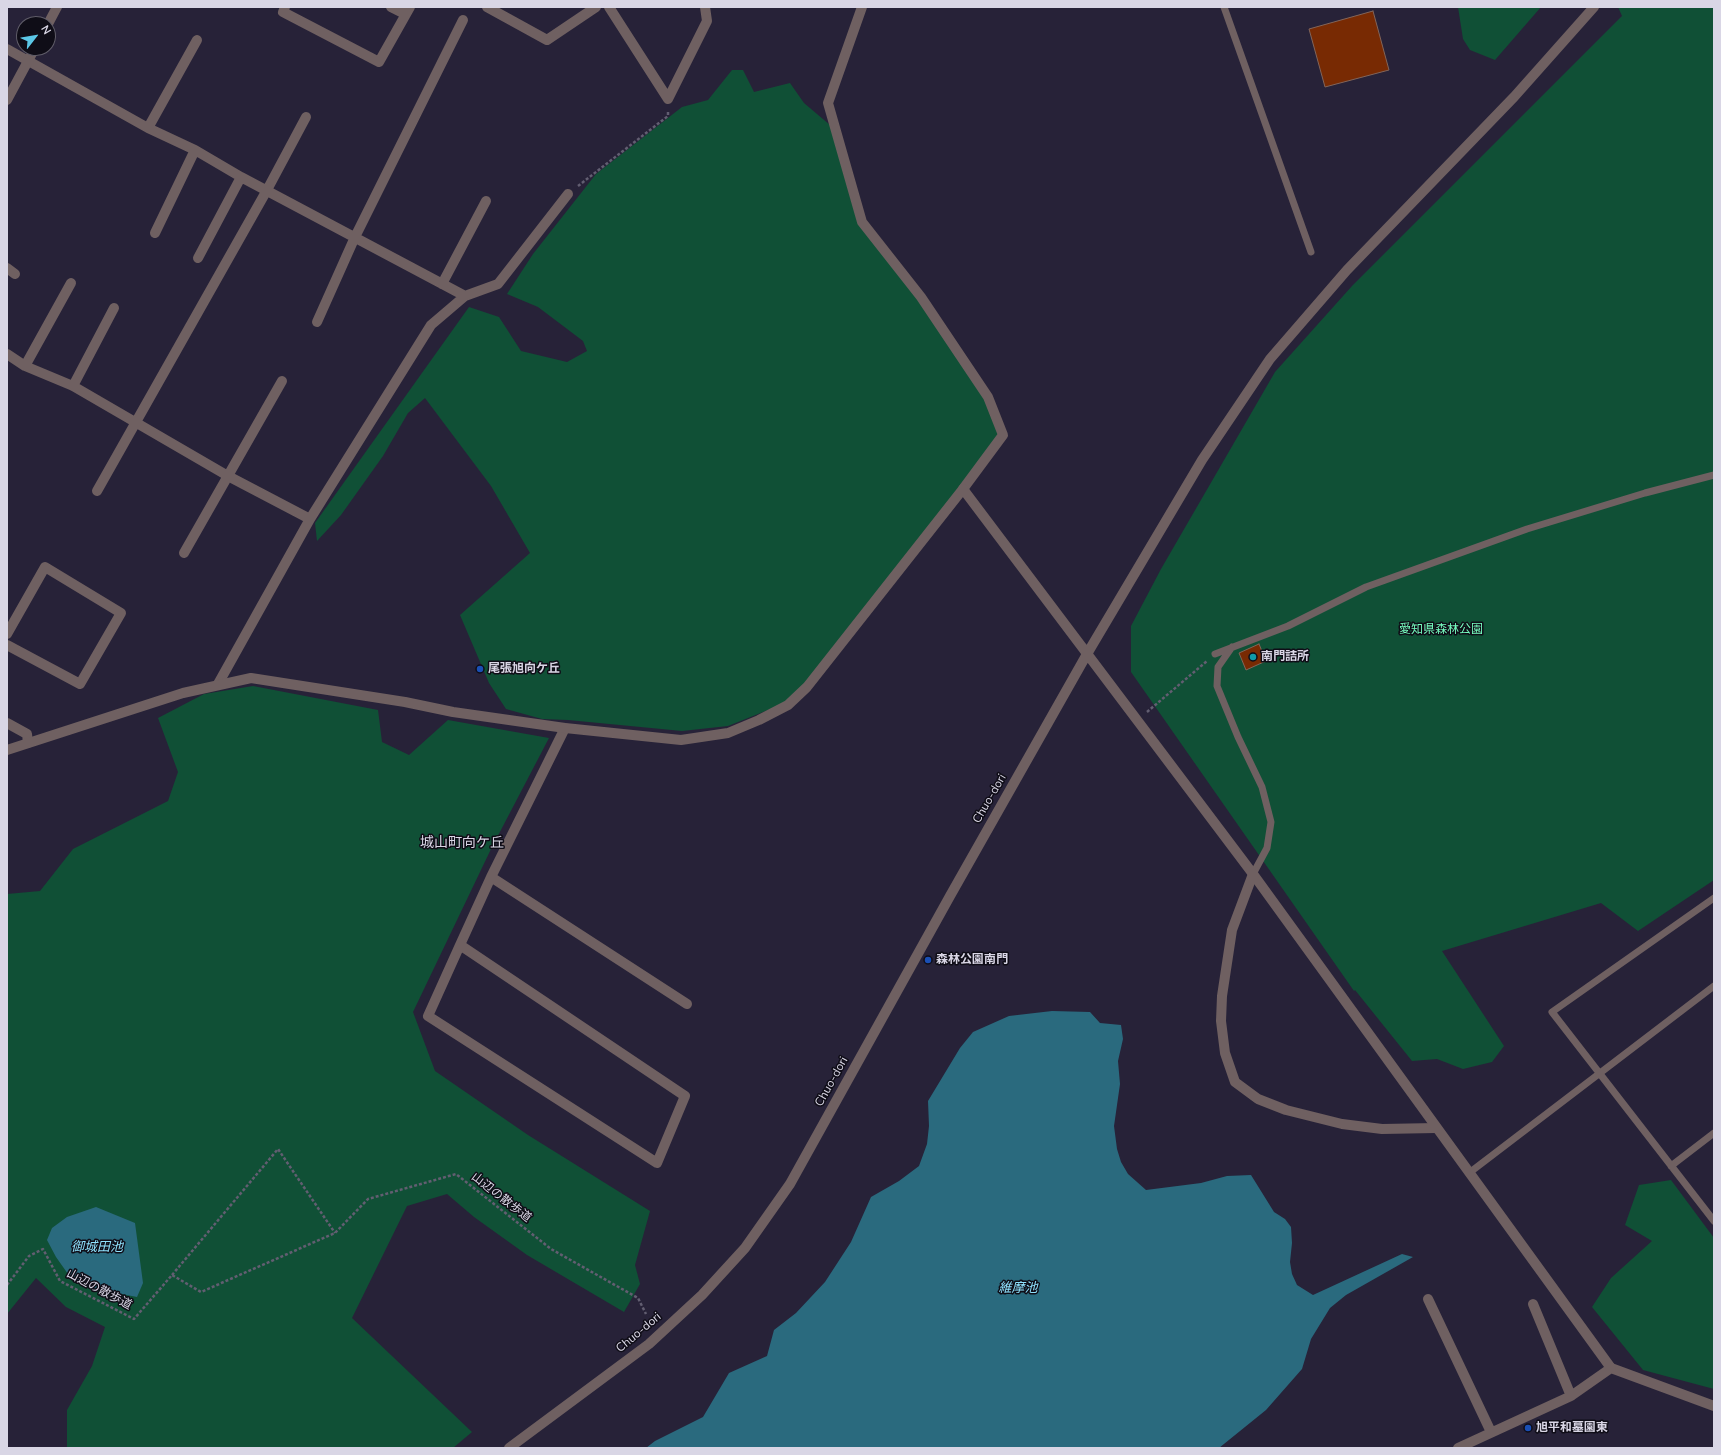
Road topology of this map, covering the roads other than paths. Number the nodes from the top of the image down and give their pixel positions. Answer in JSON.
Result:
{"nodes":[{"id":1,"x":57,"y":7,"type":"edge"},
{"id":2,"x":285,"y":7,"type":"edge"},
{"id":3,"x":392,"y":7,"type":"edge"},
{"id":4,"x":487,"y":7,"type":"edge"},
{"id":5,"x":596,"y":7,"type":"edge"},
{"id":6,"x":609,"y":7,"type":"edge"},
{"id":7,"x":705,"y":7,"type":"edge"},
{"id":8,"x":862,"y":7,"type":"edge"},
{"id":9,"x":1224,"y":7,"type":"edge"},
{"id":10,"x":1594,"y":7,"type":"edge"},
{"id":11,"x":408,"y":11,"type":"edge"},
{"id":12,"x":52,"y":16,"type":"edge"},
{"id":13,"x":463,"y":20,"type":"dead end"},
{"id":14,"x":197,"y":40,"type":"dead end"},
{"id":15,"x":7,"y":50,"type":"edge"},
{"id":16,"x":30,"y":56,"type":"edge"},
{"id":17,"x":28,"y":60,"type":"junction"},
{"id":18,"x":7,"y":100,"type":"edge"},
{"id":19,"x":306,"y":117,"type":"dead end"},
{"id":20,"x":148,"y":128,"type":"junction"},
{"id":21,"x":195,"y":150,"type":"junction"},
{"id":22,"x":241,"y":177,"type":"junction"},
{"id":23,"x":267,"y":190,"type":"junction"},
{"id":24,"x":568,"y":194,"type":"road end"},
{"id":25,"x":486,"y":201,"type":"dead end"},
{"id":26,"x":155,"y":233,"type":"dead end"},
{"id":27,"x":355,"y":237,"type":"junction"},
{"id":28,"x":1311,"y":252,"type":"dead end"},
{"id":29,"x":198,"y":258,"type":"dead end"},
{"id":30,"x":71,"y":283,"type":"dead end"},
{"id":31,"x":442,"y":284,"type":"junction"},
{"id":32,"x":465,"y":296,"type":"junction"},
{"id":33,"x":114,"y":308,"type":"dead end"},
{"id":34,"x":317,"y":322,"type":"dead end"},
{"id":35,"x":7,"y":354,"type":"edge"},
{"id":36,"x":25,"y":366,"type":"junction"},
{"id":37,"x":282,"y":381,"type":"dead end"},
{"id":38,"x":73,"y":386,"type":"junction"},
{"id":39,"x":136,"y":423,"type":"junction"},
{"id":40,"x":1714,"y":475,"type":"edge"},
{"id":41,"x":228,"y":476,"type":"junction"},
{"id":42,"x":963,"y":489,"type":"junction"},
{"id":43,"x":97,"y":491,"type":"dead end"},
{"id":44,"x":310,"y":519,"type":"junction"},
{"id":45,"x":184,"y":553,"type":"dead end"},
{"id":46,"x":7,"y":634,"type":"edge"},
{"id":47,"x":7,"y":645,"type":"edge"},
{"id":48,"x":1232,"y":647,"type":"junction"},
{"id":49,"x":1087,"y":654,"type":"junction"},
{"id":50,"x":1215,"y":654,"type":"road end"},
{"id":51,"x":218,"y":684,"type":"junction"},
{"id":52,"x":7,"y":723,"type":"edge"},
{"id":53,"x":565,"y":728,"type":"junction"},
{"id":54,"x":28,"y":743,"type":"junction"},
{"id":55,"x":7,"y":750,"type":"edge"},
{"id":56,"x":1253,"y":874,"type":"junction"},
{"id":57,"x":492,"y":877,"type":"junction"},
{"id":58,"x":1713,"y":900,"type":"edge"},
{"id":59,"x":460,"y":946,"type":"junction"},
{"id":60,"x":1714,"y":986,"type":"edge"},
{"id":61,"x":687,"y":1004,"type":"dead end"},
{"id":62,"x":1599,"y":1073,"type":"junction"},
{"id":63,"x":1436,"y":1128,"type":"junction"},
{"id":64,"x":1714,"y":1133,"type":"edge"},
{"id":65,"x":1671,"y":1166,"type":"junction"},
{"id":66,"x":1469,"y":1173,"type":"junction"},
{"id":67,"x":1714,"y":1221,"type":"edge"},
{"id":68,"x":1428,"y":1299,"type":"dead end"},
{"id":69,"x":1533,"y":1304,"type":"dead end"},
{"id":70,"x":1611,"y":1368,"type":"junction"},
{"id":71,"x":1570,"y":1396,"type":"junction"},
{"id":72,"x":1714,"y":1406,"type":"edge"},
{"id":73,"x":1491,"y":1432,"type":"junction"},
{"id":74,"x":510,"y":1448,"type":"edge"},
{"id":75,"x":1458,"y":1448,"type":"edge"}],
"edges":[{"from":1,"to":12,"type":"street"},
{"from":2,"to":11,"type":"street"},
{"from":3,"to":11,"type":"street"},
{"from":4,"to":5,"type":"street"},
{"from":6,"to":7,"type":"street"},
{"from":8,"to":42,"type":"street"},
{"from":9,"to":28,"type":"lane"},
{"from":10,"to":49,"type":"street","name":"Chuo-dori"},
{"from":13,"to":27,"type":"street"},
{"from":14,"to":20,"type":"street"},
{"from":15,"to":17,"type":"street"},
{"from":16,"to":17,"type":"street"},
{"from":17,"to":18,"type":"street"},
{"from":17,"to":20,"type":"street"},
{"from":19,"to":23,"type":"street"},
{"from":20,"to":21,"type":"street"},
{"from":21,"to":22,"type":"street"},
{"from":21,"to":26,"type":"street"},
{"from":22,"to":23,"type":"street"},
{"from":22,"to":29,"type":"street"},
{"from":23,"to":27,"type":"street"},
{"from":23,"to":39,"type":"street"},
{"from":24,"to":32,"type":"street"},
{"from":25,"to":31,"type":"street"},
{"from":27,"to":31,"type":"street"},
{"from":27,"to":34,"type":"street"},
{"from":30,"to":36,"type":"street"},
{"from":31,"to":32,"type":"street"},
{"from":32,"to":44,"type":"street"},
{"from":33,"to":38,"type":"street"},
{"from":35,"to":36,"type":"street"},
{"from":36,"to":38,"type":"street"},
{"from":37,"to":41,"type":"street"},
{"from":38,"to":39,"type":"street"},
{"from":39,"to":41,"type":"street"},
{"from":39,"to":43,"type":"street"},
{"from":40,"to":48,"type":"lane"},
{"from":41,"to":44,"type":"street"},
{"from":41,"to":45,"type":"street"},
{"from":42,"to":49,"type":"street"},
{"from":42,"to":53,"type":"street"},
{"from":44,"to":51,"type":"street"},
{"from":46,"to":47,"type":"street"},
{"from":48,"to":50,"type":"lane"},
{"from":48,"to":56,"type":"lane"},
{"from":49,"to":56,"type":"street"},
{"from":49,"to":74,"type":"street","name":"Chuo-dori"},
{"from":51,"to":53,"type":"street"},
{"from":51,"to":54,"type":"street"},
{"from":52,"to":54,"type":"street"},
{"from":53,"to":57,"type":"street"},
{"from":54,"to":55,"type":"street"},
{"from":56,"to":63,"type":"street"},
{"from":56,"to":63,"type":"street"},
{"from":57,"to":59,"type":"street"},
{"from":57,"to":61,"type":"street"},
{"from":58,"to":62,"type":"lane"},
{"from":59,"to":59,"type":"street"},
{"from":60,"to":62,"type":"lane"},
{"from":62,"to":65,"type":"lane"},
{"from":62,"to":66,"type":"lane"},
{"from":63,"to":66,"type":"street"},
{"from":64,"to":65,"type":"lane"},
{"from":65,"to":67,"type":"lane"},
{"from":66,"to":70,"type":"street"},
{"from":68,"to":73,"type":"street"},
{"from":69,"to":71,"type":"street"},
{"from":70,"to":71,"type":"street"},
{"from":70,"to":72,"type":"street"},
{"from":71,"to":73,"type":"street"},
{"from":73,"to":75,"type":"street"}]}
